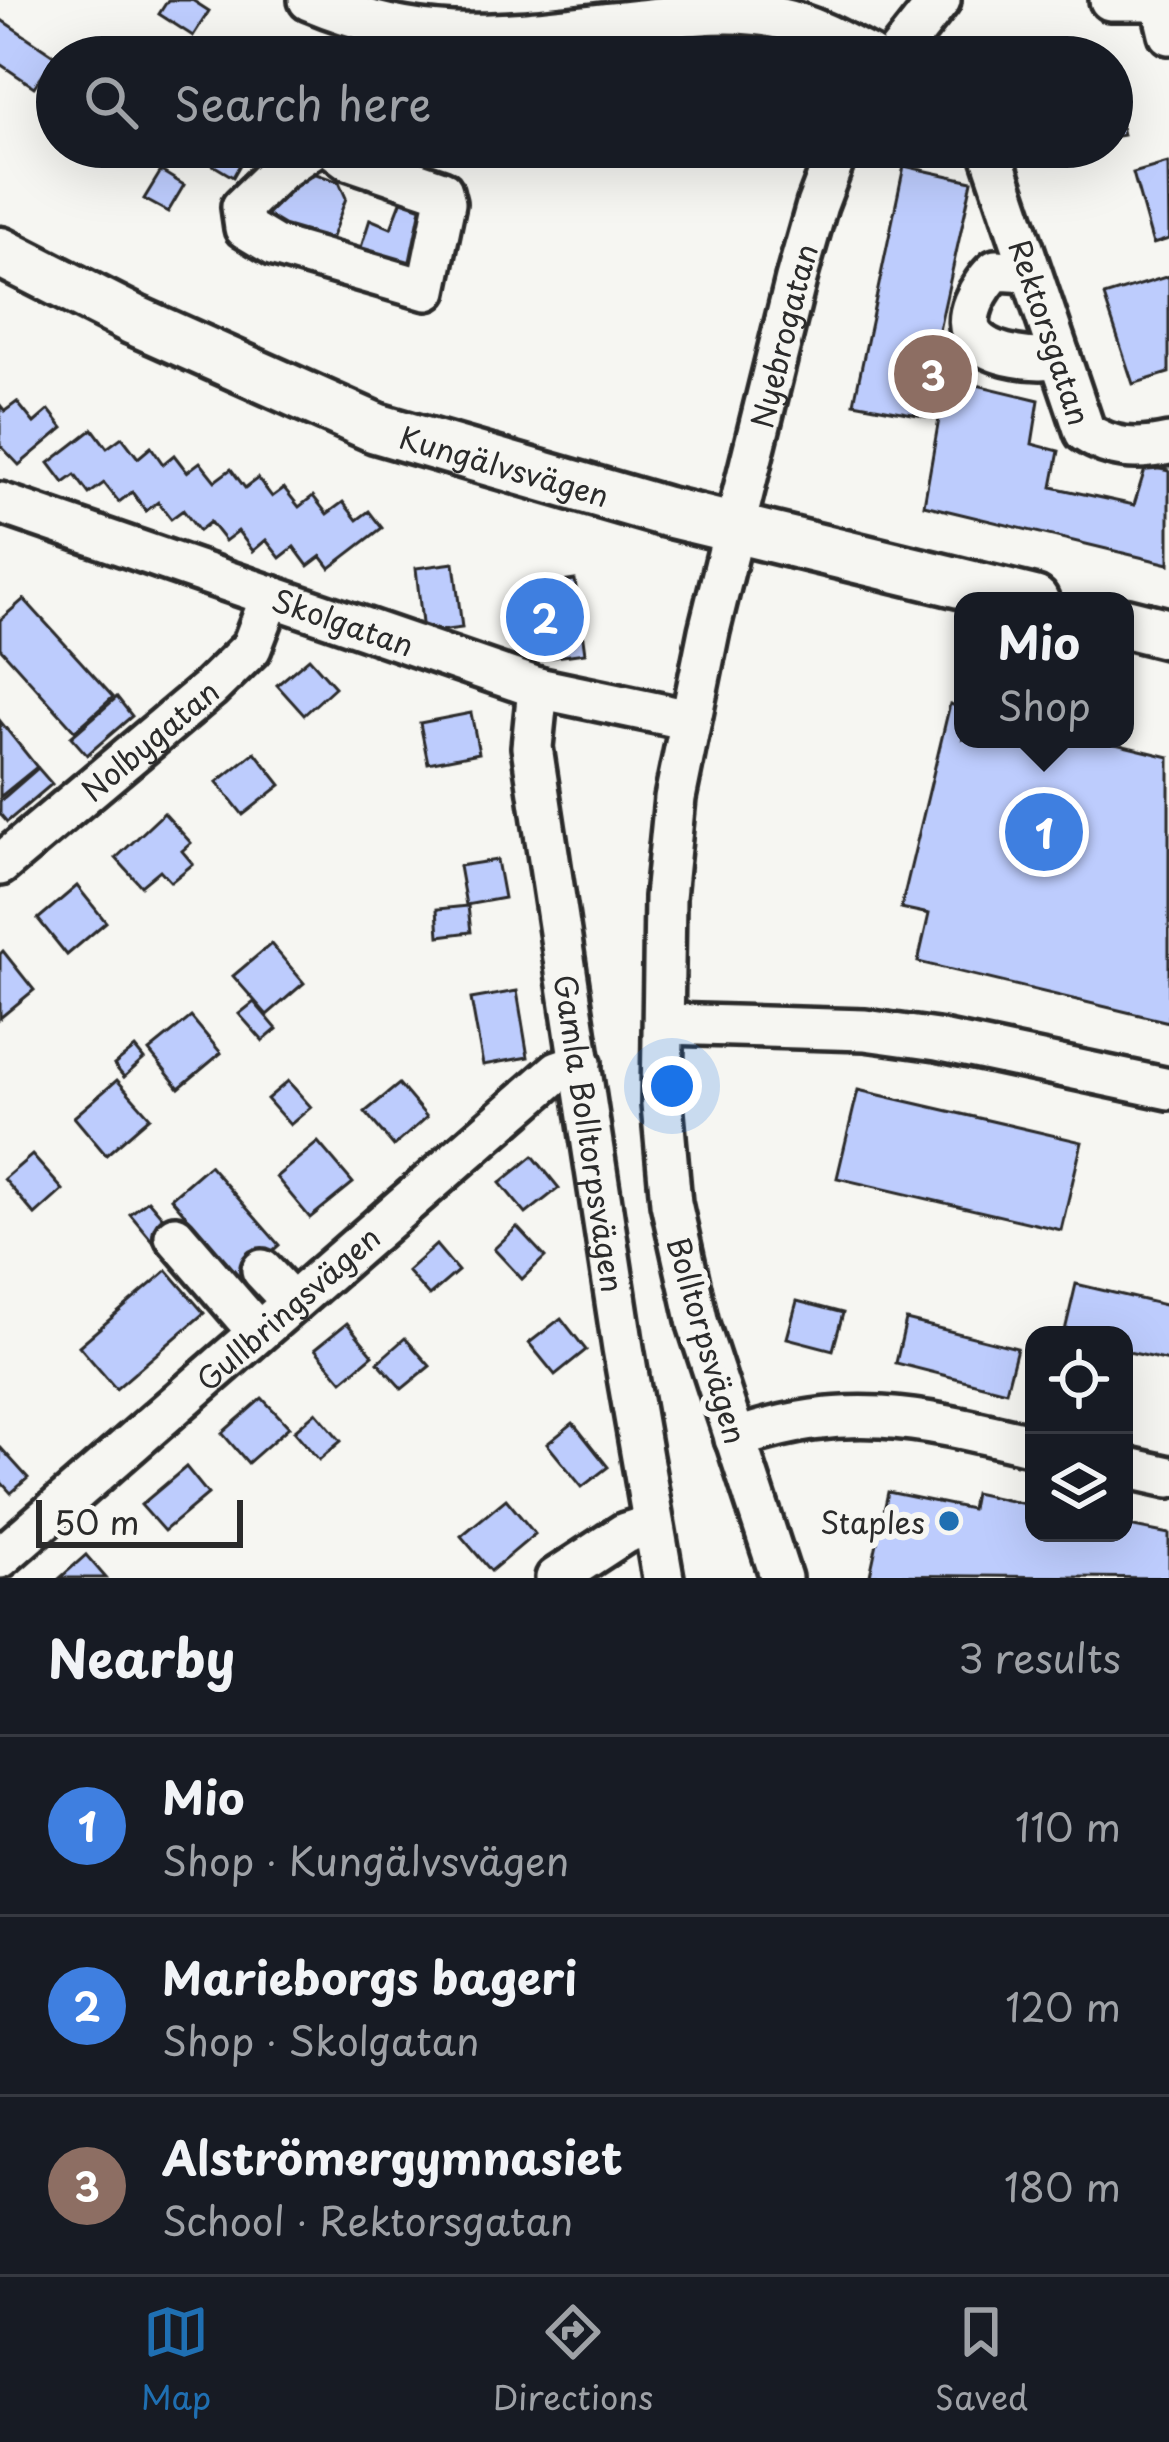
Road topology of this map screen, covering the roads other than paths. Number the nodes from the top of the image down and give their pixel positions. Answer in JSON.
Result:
{"nodes":[{"id":1,"x":309,"y":0,"type":"edge"},
{"id":2,"x":940,"y":0,"type":"edge"},
{"id":3,"x":1110,"y":0,"type":"edge"},
{"id":4,"x":1150,"y":0,"type":"edge"},
{"id":5,"x":1161,"y":0,"type":"edge"},
{"id":6,"x":1169,"y":34,"type":"edge"},
{"id":7,"x":402,"y":36,"type":"edge"},
{"id":8,"x":505,"y":36,"type":"edge"},
{"id":9,"x":830,"y":36,"type":"edge"},
{"id":10,"x":912,"y":36,"type":"edge"},
{"id":11,"x":283,"y":168,"type":"edge"},
{"id":12,"x":372,"y":168,"type":"edge"},
{"id":13,"x":832,"y":168,"type":"edge"},
{"id":14,"x":995,"y":168,"type":"edge"},
{"id":15,"x":0,"y":252,"type":"edge"},
{"id":16,"x":1028,"y":272,"type":"junction"},
{"id":17,"x":1060,"y":356,"type":"junction"},
{"id":18,"x":1169,"y":444,"type":"edge"},
{"id":19,"x":0,"y":502,"type":"edge"},
{"id":20,"x":737,"y":530,"type":"junction"},
{"id":21,"x":996,"y":592,"type":"edge"},
{"id":22,"x":272,"y":596,"type":"junction"},
{"id":23,"x":1134,"y":625,"type":"edge"},
{"id":24,"x":1169,"y":634,"type":"edge"},
{"id":25,"x":538,"y":688,"type":"junction"},
{"id":26,"x":690,"y":720,"type":"junction"},
{"id":27,"x":0,"y":865,"type":"edge"},
{"id":28,"x":665,"y":1024,"type":"junction"},
{"id":29,"x":580,"y":1063,"type":"junction"},
{"id":30,"x":1169,"y":1089,"type":"edge"},
{"id":31,"x":175,"y":1236,"type":"dead end"},
{"id":32,"x":262,"y":1270,"type":"dead end"},
{"id":33,"x":291,"y":1301,"type":"junction"},
{"id":34,"x":257,"y":1331,"type":"junction"},
{"id":35,"x":735,"y":1439,"type":"junction"},
{"id":36,"x":1025,"y":1443,"type":"edge"},
{"id":37,"x":1133,"y":1469,"type":"edge"},
{"id":38,"x":1169,"y":1478,"type":"edge"},
{"id":39,"x":653,"y":1524,"type":"junction"},
{"id":40,"x":0,"y":1558,"type":"edge"},
{"id":41,"x":556,"y":1578,"type":"edge"},
{"id":42,"x":663,"y":1578,"type":"edge"},
{"id":43,"x":781,"y":1578,"type":"edge"}],
"edges":[{"from":1,"to":7,"type":"street"},
{"from":2,"to":10,"type":"street"},
{"from":3,"to":4,"type":"street"},
{"from":5,"to":6,"type":"street"},
{"from":8,"to":9,"type":"street"},
{"from":11,"to":12,"type":"street"},
{"from":13,"to":20,"type":"street","name":"Nyebrogatan"},
{"from":14,"to":16,"type":"street","name":"Rektorsgatan"},
{"from":15,"to":20,"type":"main road","name":"Kungälvsvägen"},
{"from":16,"to":17,"type":"street","name":"Rektorsgatan"},
{"from":16,"to":17,"type":"street"},
{"from":17,"to":18,"type":"street","name":"Rektorsgatan"},
{"from":19,"to":22,"type":"street","name":"Skolgatan"},
{"from":20,"to":21,"type":"main road","name":"Kungälvsvägen"},
{"from":20,"to":26,"type":"street","name":"Bolltorpsvägen"},
{"from":22,"to":25,"type":"street","name":"Skolgatan"},
{"from":22,"to":27,"type":"street","name":"Nolbygatan"},
{"from":23,"to":24,"type":"main road"},
{"from":25,"to":26,"type":"street","name":"Skolgatan"},
{"from":25,"to":29,"type":"street","name":"Gamla Bolltorpsvägen"},
{"from":26,"to":28,"type":"street","name":"Bolltorpsvägen"},
{"from":28,"to":30,"type":"street"},
{"from":28,"to":35,"type":"street","name":"Bolltorpsvägen"},
{"from":29,"to":33,"type":"street","name":"Gullbringsvägen"},
{"from":29,"to":39,"type":"street","name":"Gamla Bolltorpsvägen"},
{"from":31,"to":34,"type":"street"},
{"from":32,"to":33,"type":"street"},
{"from":33,"to":34,"type":"street","name":"Gullbringsvägen"},
{"from":34,"to":40,"type":"street","name":"Gullbringsvägen"},
{"from":35,"to":36,"type":"street"},
{"from":35,"to":43,"type":"street","name":"Bolltorpsvägen"},
{"from":37,"to":38,"type":"street"},
{"from":39,"to":41,"type":"street"},
{"from":39,"to":42,"type":"street","name":"Gamla Bolltorpsvägen"}]}
